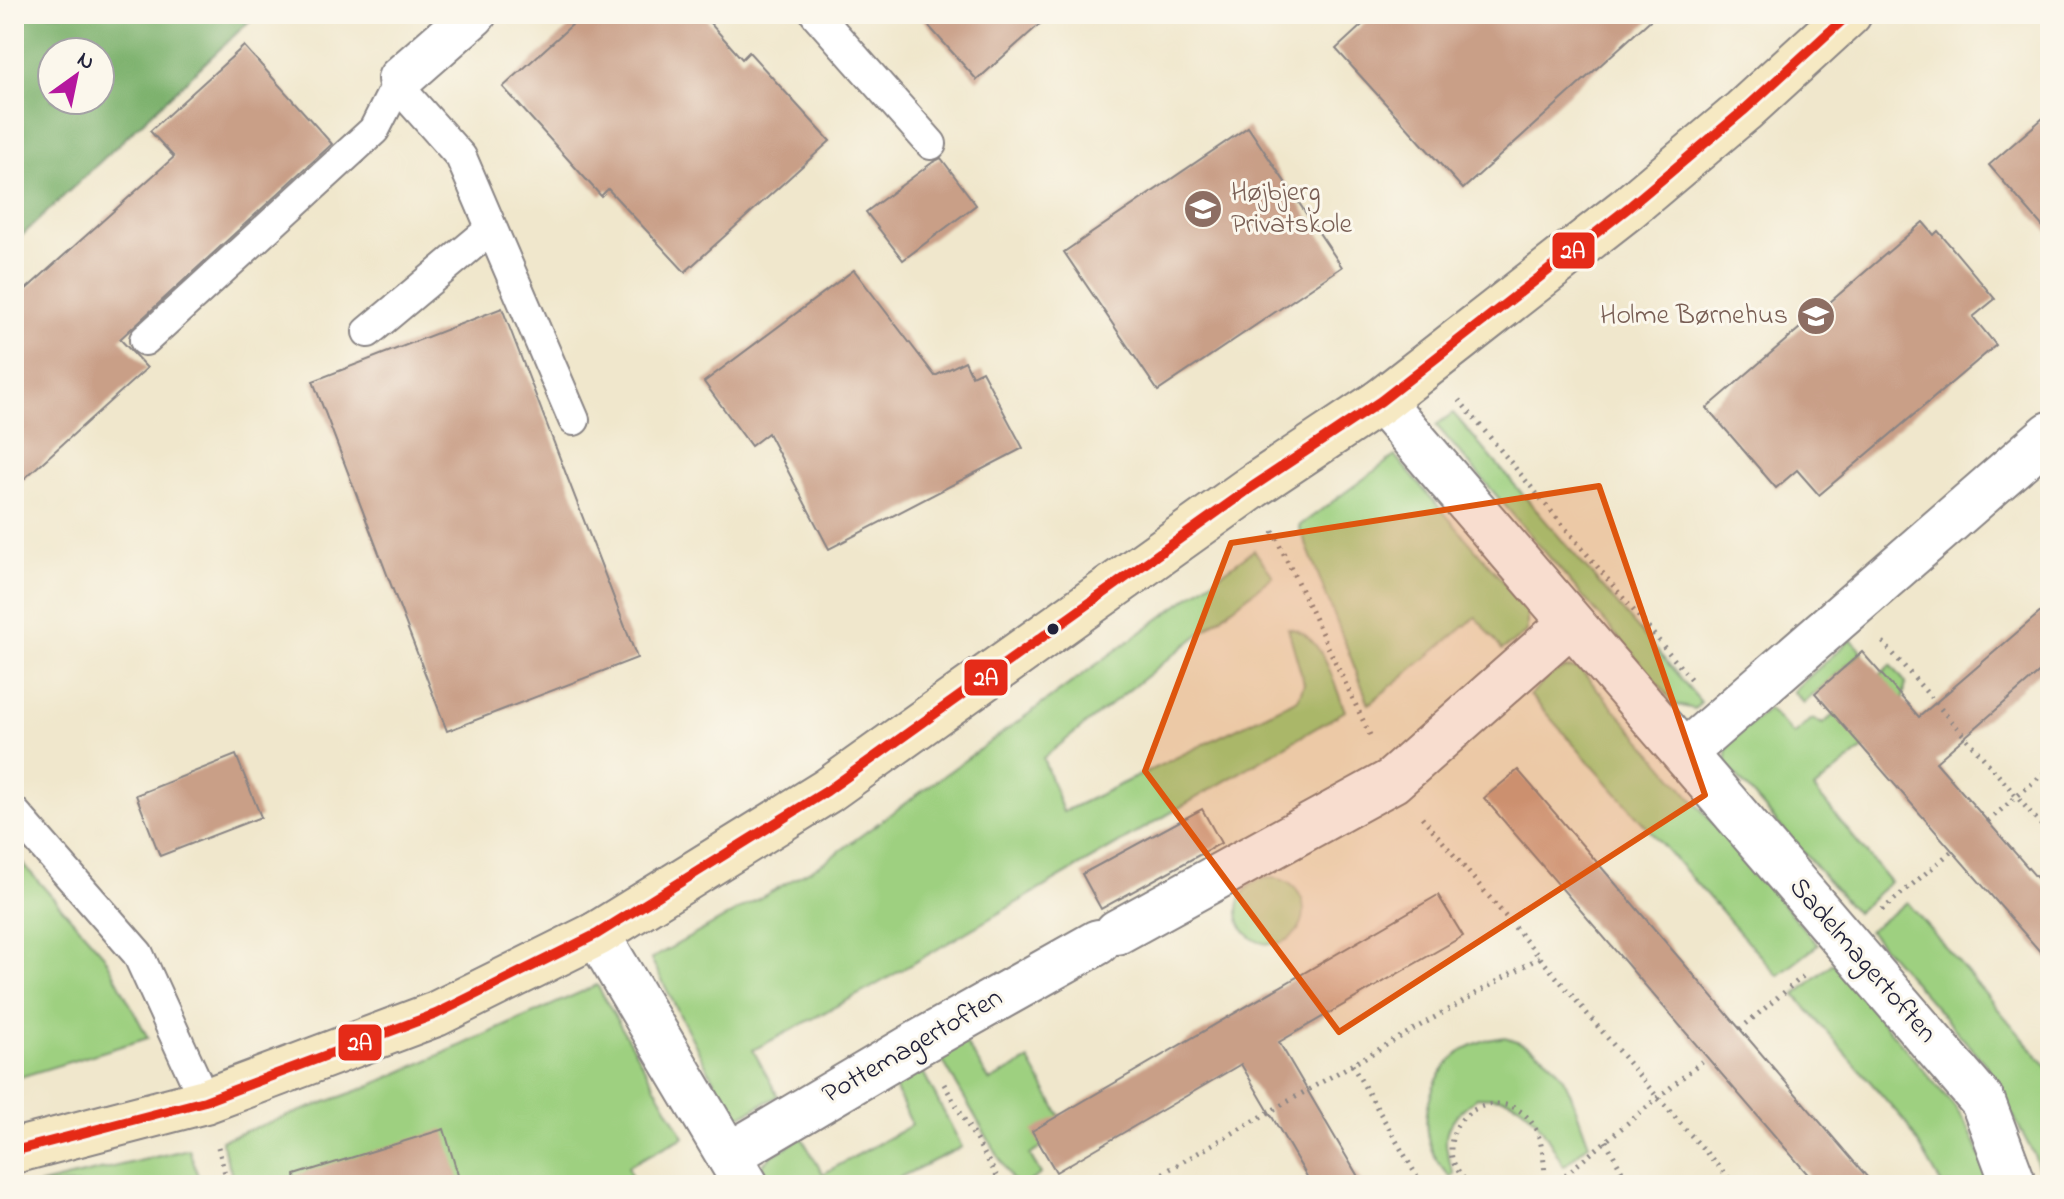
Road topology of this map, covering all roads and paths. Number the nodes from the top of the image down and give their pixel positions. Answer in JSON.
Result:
{"nodes":[{"id":1,"x":474,"y":14,"type":"edge"},
{"id":2,"x":816,"y":14,"type":"edge"},
{"id":3,"x":1849,"y":14,"type":"edge"},
{"id":4,"x":399,"y":82,"type":"junction"},
{"id":5,"x":931,"y":144,"type":"dead end"},
{"id":6,"x":491,"y":229,"type":"junction"},
{"id":7,"x":368,"y":332,"type":"dead end"},
{"id":8,"x":145,"y":340,"type":"dead end"},
{"id":9,"x":1429,"y":364,"type":"junction"},
{"id":10,"x":1381,"y":401,"type":"junction"},
{"id":11,"x":574,"y":420,"type":"dead end"},
{"id":12,"x":2050,"y":434,"type":"edge"},
{"id":13,"x":1252,"y":487,"type":"junction"},
{"id":14,"x":1851,"y":606,"type":"junction"},
{"id":15,"x":1571,"y":623,"type":"junction"},
{"id":16,"x":1706,"y":673,"type":"dead end"},
{"id":17,"x":1684,"y":753,"type":"junction"},
{"id":18,"x":2050,"y":768,"type":"edge"},
{"id":19,"x":1392,"y":781,"type":"junction"},
{"id":20,"x":2017,"y":796,"type":"junction"},
{"id":21,"x":14,"y":812,"type":"edge"},
{"id":22,"x":1988,"y":821,"type":"dead end"},
{"id":23,"x":2050,"y":835,"type":"edge"},
{"id":24,"x":597,"y":934,"type":"junction"},
{"id":25,"x":1540,"y":957,"type":"junction"},
{"id":26,"x":920,"y":1042,"type":"junction"},
{"id":27,"x":1707,"y":1057,"type":"dead end"},
{"id":28,"x":1352,"y":1065,"type":"junction"},
{"id":29,"x":1658,"y":1098,"type":"junction"},
{"id":30,"x":205,"y":1101,"type":"junction"},
{"id":31,"x":1606,"y":1141,"type":"junction"},
{"id":32,"x":14,"y":1151,"type":"edge"},
{"id":33,"x":738,"y":1170,"type":"edge"},
{"id":34,"x":1002,"y":1185,"type":"edge"},
{"id":35,"x":1142,"y":1185,"type":"edge"},
{"id":36,"x":1422,"y":1185,"type":"edge"},
{"id":37,"x":1468,"y":1185,"type":"edge"},
{"id":38,"x":1546,"y":1185,"type":"edge"},
{"id":39,"x":1553,"y":1185,"type":"edge"},
{"id":40,"x":1635,"y":1185,"type":"edge"},
{"id":41,"x":1735,"y":1185,"type":"edge"},
{"id":42,"x":2014,"y":1185,"type":"edge"}],
"edges":[{"from":1,"to":4,"type":"street"},
{"from":2,"to":5,"type":"lane"},
{"from":3,"to":9,"type":"street"},
{"from":4,"to":6,"type":"lane"},
{"from":4,"to":8,"type":"lane"},
{"from":6,"to":7,"type":"lane"},
{"from":6,"to":11,"type":"lane"},
{"from":9,"to":10,"type":"street"},
{"from":9,"to":16,"type":"path"},
{"from":10,"to":13,"type":"street"},
{"from":10,"to":15,"type":"street","name":"Sadelmagertoften"},
{"from":12,"to":14,"type":"street"},
{"from":13,"to":19,"type":"path"},
{"from":13,"to":24,"type":"street"},
{"from":14,"to":17,"type":"street"},
{"from":14,"to":20,"type":"path"},
{"from":15,"to":17,"type":"street","name":"Sadelmagertoften"},
{"from":15,"to":19,"type":"street"},
{"from":17,"to":42,"type":"street","name":"Sadelmagertoften"},
{"from":18,"to":20,"type":"path"},
{"from":19,"to":25,"type":"path"},
{"from":19,"to":26,"type":"street","name":"Pottemagertoften"},
{"from":20,"to":22,"type":"path"},
{"from":20,"to":23,"type":"path"},
{"from":21,"to":30,"type":"lane"},
{"from":24,"to":30,"type":"street"},
{"from":24,"to":33,"type":"street","name":"Pottemagertoften"},
{"from":25,"to":28,"type":"path"},
{"from":25,"to":29,"type":"path"},
{"from":26,"to":33,"type":"street","name":"Pottemagertoften"},
{"from":26,"to":34,"type":"path"},
{"from":27,"to":29,"type":"path"},
{"from":28,"to":35,"type":"path"},
{"from":28,"to":36,"type":"path"},
{"from":29,"to":31,"type":"path"},
{"from":29,"to":41,"type":"path"},
{"from":30,"to":32,"type":"street"},
{"from":31,"to":39,"type":"path"},
{"from":31,"to":40,"type":"path"},
{"from":37,"to":38,"type":"path"}]}
